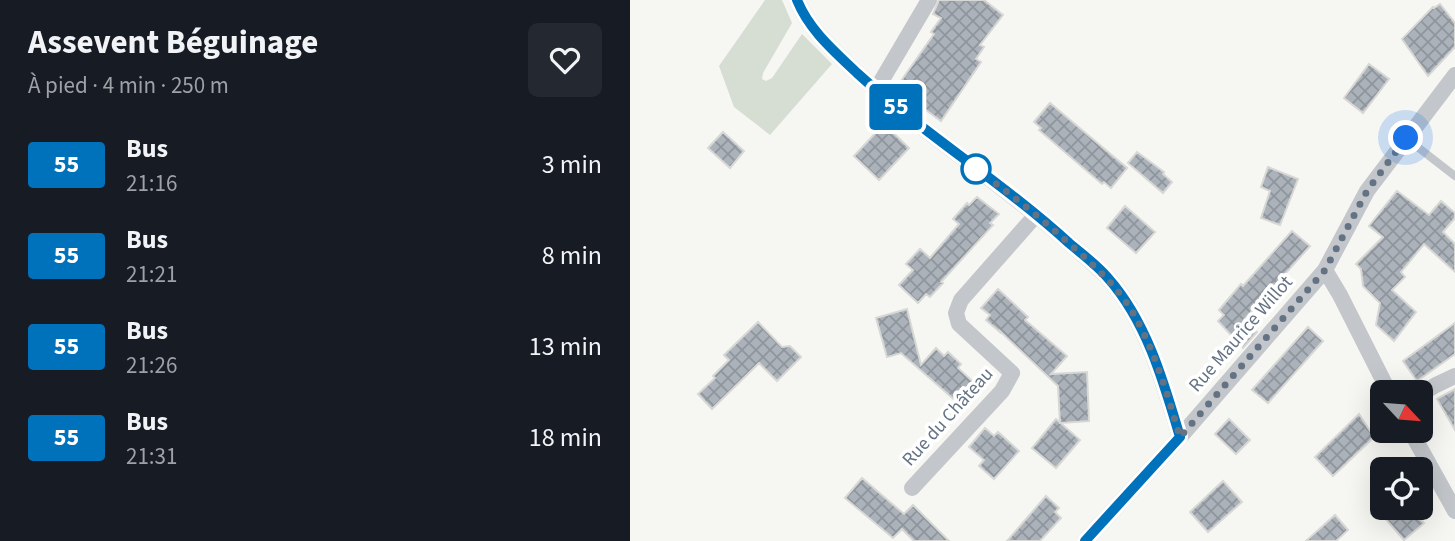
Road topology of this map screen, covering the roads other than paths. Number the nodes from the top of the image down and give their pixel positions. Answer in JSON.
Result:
{"nodes":[{"id":1,"x":797,"y":0,"type":"edge"},
{"id":2,"x":929,"y":0,"type":"edge"},
{"id":3,"x":1455,"y":75,"type":"edge"},
{"id":4,"x":876,"y":90,"type":"junction"},
{"id":5,"x":1406,"y":138,"type":"junction"},
{"id":6,"x":1455,"y":176,"type":"edge"},
{"id":7,"x":1036,"y":215,"type":"junction"},
{"id":8,"x":1325,"y":270,"type":"junction"},
{"id":9,"x":1455,"y":376,"type":"edge"},
{"id":10,"x":1383,"y":380,"type":"edge"},
{"id":11,"x":1433,"y":386,"type":"edge"},
{"id":12,"x":1180,"y":437,"type":"junction"},
{"id":13,"x":1417,"y":443,"type":"edge"},
{"id":14,"x":912,"y":488,"type":"dead end"},
{"id":15,"x":1455,"y":511,"type":"edge"},
{"id":16,"x":1085,"y":541,"type":"edge"}],
"edges":[{"from":1,"to":4,"type":"street"},
{"from":2,"to":4,"type":"street"},
{"from":3,"to":5,"type":"street","name":"Rue Maurice Willot"},
{"from":4,"to":7,"type":"street"},
{"from":5,"to":6,"type":"lane"},
{"from":5,"to":8,"type":"street","name":"Rue Maurice Willot"},
{"from":7,"to":12,"type":"street"},
{"from":7,"to":14,"type":"street","name":"Rue du Château"},
{"from":8,"to":10,"type":"street"},
{"from":8,"to":12,"type":"street","name":"Rue Maurice Willot"},
{"from":9,"to":11,"type":"street"},
{"from":12,"to":16,"type":"street","name":"Rue Maurice Willot"},
{"from":13,"to":15,"type":"street"}]}
